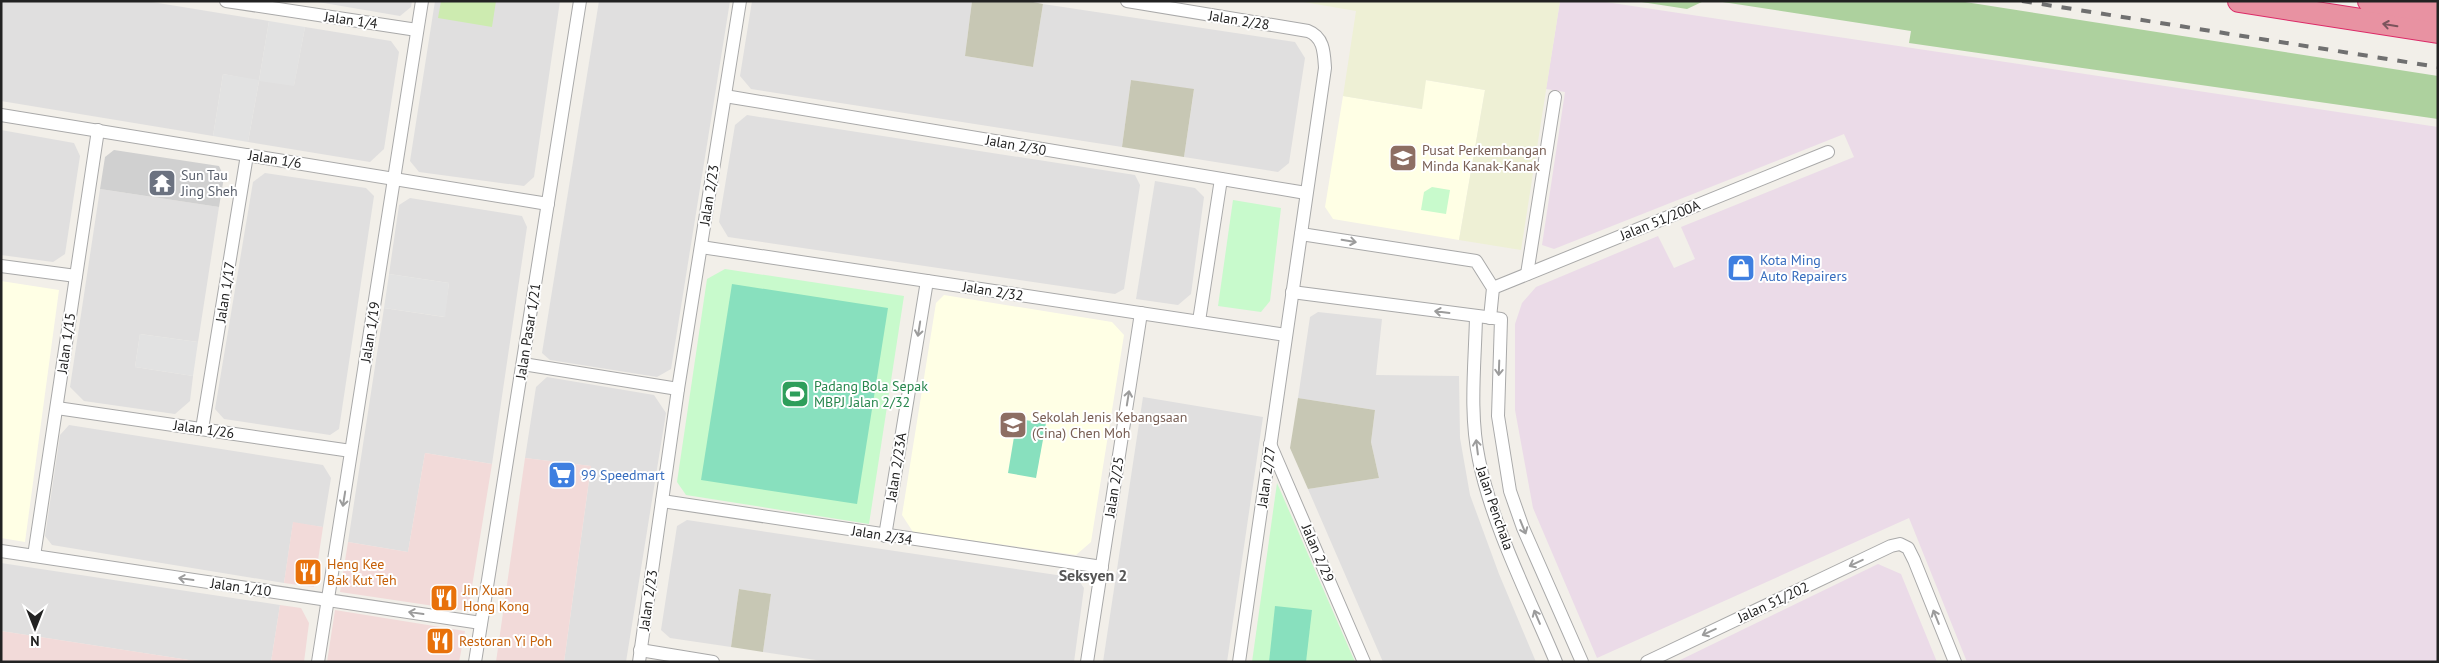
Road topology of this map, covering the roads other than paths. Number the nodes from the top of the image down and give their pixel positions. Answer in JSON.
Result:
{"nodes":[{"id":1,"x":226,"y":1,"type":"edge"},
{"id":2,"x":422,"y":1,"type":"edge"},
{"id":3,"x":580,"y":1,"type":"edge"},
{"id":4,"x":740,"y":1,"type":"edge"},
{"id":5,"x":1127,"y":1,"type":"edge"},
{"id":6,"x":2239,"y":1,"type":"edge"},
{"id":7,"x":2369,"y":1,"type":"edge"},
{"id":8,"x":2438,"y":12,"type":"edge"},
{"id":9,"x":418,"y":30,"type":"junction"},
{"id":10,"x":2438,"y":32,"type":"edge"},
{"id":11,"x":1325,"y":68,"type":"joint"},
{"id":12,"x":725,"y":96,"type":"junction"},
{"id":13,"x":1555,"y":97,"type":"dead end"},
{"id":14,"x":1,"y":115,"type":"edge"},
{"id":15,"x":98,"y":130,"type":"junction"},
{"id":16,"x":1828,"y":152,"type":"dead end"},
{"id":17,"x":247,"y":155,"type":"junction"},
{"id":18,"x":394,"y":179,"type":"junction"},
{"id":19,"x":1221,"y":179,"type":"junction"},
{"id":20,"x":1306,"y":193,"type":"junction"},
{"id":21,"x":548,"y":204,"type":"junction"},
{"id":22,"x":1300,"y":234,"type":"junction"},
{"id":23,"x":701,"y":247,"type":"junction"},
{"id":24,"x":1,"y":266,"type":"edge"},
{"id":25,"x":1527,"y":274,"type":"junction"},
{"id":26,"x":76,"y":276,"type":"junction"},
{"id":27,"x":926,"y":281,"type":"junction"},
{"id":28,"x":1493,"y":288,"type":"junction"},
{"id":29,"x":1292,"y":292,"type":"junction"},
{"id":30,"x":1141,"y":313,"type":"junction"},
{"id":31,"x":1476,"y":316,"type":"junction"},
{"id":32,"x":1496,"y":319,"type":"junction"},
{"id":33,"x":1200,"y":322,"type":"junction"},
{"id":34,"x":1286,"y":334,"type":"junction"},
{"id":35,"x":522,"y":364,"type":"junction"},
{"id":36,"x":678,"y":389,"type":"junction"},
{"id":37,"x":57,"y":408,"type":"junction"},
{"id":38,"x":202,"y":429,"type":"junction"},
{"id":39,"x":1270,"y":444,"type":"junction"},
{"id":40,"x":351,"y":451,"type":"junction"},
{"id":41,"x":662,"y":501,"type":"junction"},
{"id":42,"x":885,"y":536,"type":"junction"},
{"id":43,"x":1,"y":551,"type":"edge"},
{"id":44,"x":34,"y":556,"type":"junction"},
{"id":45,"x":1102,"y":567,"type":"junction"},
{"id":46,"x":328,"y":600,"type":"junction"},
{"id":47,"x":481,"y":623,"type":"junction"},
{"id":48,"x":639,"y":656,"type":"edge"},
{"id":49,"x":318,"y":662,"type":"edge"},
{"id":50,"x":475,"y":662,"type":"edge"},
{"id":51,"x":713,"y":662,"type":"edge"},
{"id":52,"x":1087,"y":662,"type":"edge"},
{"id":53,"x":1239,"y":662,"type":"edge"},
{"id":54,"x":1364,"y":662,"type":"edge"},
{"id":55,"x":1556,"y":662,"type":"edge"},
{"id":56,"x":1582,"y":662,"type":"edge"},
{"id":57,"x":1646,"y":662,"type":"edge"},
{"id":58,"x":1955,"y":662,"type":"edge"}],
"edges":[{"from":1,"to":9,"type":"street","name":"Jalan 1/4"},
{"from":2,"to":9,"type":"street","name":"Jalan 1/19"},
{"from":3,"to":21,"type":"street","name":"Jalan Pasar 1/21"},
{"from":4,"to":12,"type":"street","name":"Jalan 2/23"},
{"from":5,"to":11,"type":"street","name":"Jalan 2/28"},
{"from":10,"to":6,"type":"highway","one_way":true},
{"from":7,"to":8,"type":"highway"},
{"from":9,"to":18,"type":"street","name":"Jalan 1/19"},
{"from":11,"to":20,"type":"street","name":"Jalan 2/27"},
{"from":12,"to":19,"type":"street","name":"Jalan 2/30"},
{"from":12,"to":23,"type":"street","name":"Jalan 2/23"},
{"from":13,"to":25,"type":"street"},
{"from":14,"to":15,"type":"street","name":"Jalan 1/6"},
{"from":15,"to":17,"type":"street","name":"Jalan 1/6"},
{"from":15,"to":26,"type":"street","name":"Jalan 1/15"},
{"from":16,"to":25,"type":"street","name":"Jalan 51/200A"},
{"from":17,"to":18,"type":"street","name":"Jalan 1/6"},
{"from":17,"to":38,"type":"street","name":"Jalan 1/17"},
{"from":18,"to":21,"type":"street","name":"Jalan 1/6"},
{"from":18,"to":40,"type":"street","name":"Jalan 1/19"},
{"from":19,"to":20,"type":"street","name":"Jalan 2/30"},
{"from":19,"to":33,"type":"street"},
{"from":20,"to":22,"type":"street","name":"Jalan 2/27"},
{"from":21,"to":35,"type":"street","name":"Jalan Pasar 1/21"},
{"from":22,"to":28,"type":"street","one_way":true},
{"from":22,"to":29,"type":"street","name":"Jalan 2/27"},
{"from":23,"to":27,"type":"street","name":"Jalan 2/32"},
{"from":23,"to":36,"type":"street","name":"Jalan 2/23"},
{"from":24,"to":26,"type":"street"},
{"from":25,"to":28,"type":"street","name":"Jalan 51/200A"},
{"from":26,"to":37,"type":"street","name":"Jalan 1/15"},
{"from":27,"to":30,"type":"street","name":"Jalan 2/32"},
{"from":27,"to":42,"type":"street","name":"Jalan 2/23A","one_way":true},
{"from":28,"to":32,"type":"street","name":"Jalan Penchala"},
{"from":31,"to":29,"type":"street","one_way":true},
{"from":29,"to":34,"type":"street","name":"Jalan 2/27"},
{"from":30,"to":33,"type":"street","name":"Jalan 2/32"},
{"from":45,"to":30,"type":"street","name":"Jalan 2/25","one_way":true},
{"from":31,"to":32,"type":"street"},
{"from":55,"to":31,"type":"street","name":"Jalan Penchala","one_way":true},
{"from":32,"to":56,"type":"street","name":"Jalan Penchala","one_way":true},
{"from":33,"to":34,"type":"street","name":"Jalan 2/32"},
{"from":34,"to":39,"type":"street","name":"Jalan 2/27"},
{"from":35,"to":36,"type":"street"},
{"from":35,"to":47,"type":"street","name":"Jalan Pasar 1/21"},
{"from":36,"to":41,"type":"street","name":"Jalan 2/23"},
{"from":37,"to":38,"type":"street","name":"Jalan 1/26"},
{"from":37,"to":44,"type":"street","name":"Jalan 1/15"},
{"from":38,"to":40,"type":"street","name":"Jalan 1/26"},
{"from":39,"to":53,"type":"street","name":"Jalan 2/27"},
{"from":39,"to":54,"type":"street","name":"Jalan 2/29"},
{"from":40,"to":46,"type":"street","name":"Jalan 1/19","one_way":true},
{"from":41,"to":42,"type":"street","name":"Jalan 2/34"},
{"from":41,"to":48,"type":"street","name":"Jalan 2/23"},
{"from":42,"to":45,"type":"street","name":"Jalan 2/34"},
{"from":43,"to":44,"type":"street","name":"Jalan 1/10"},
{"from":46,"to":44,"type":"street","name":"Jalan 1/10","one_way":true},
{"from":45,"to":52,"type":"street","name":"Jalan 2/25"},
{"from":47,"to":46,"type":"street","name":"Jalan 1/10","one_way":true},
{"from":46,"to":49,"type":"street","name":"Jalan 1/19"},
{"from":47,"to":50,"type":"street","name":"Jalan Pasar 1/21"},
{"from":48,"to":51,"type":"street"},
{"from":58,"to":57,"type":"street","name":"Jalan 51/202","one_way":true}]}
